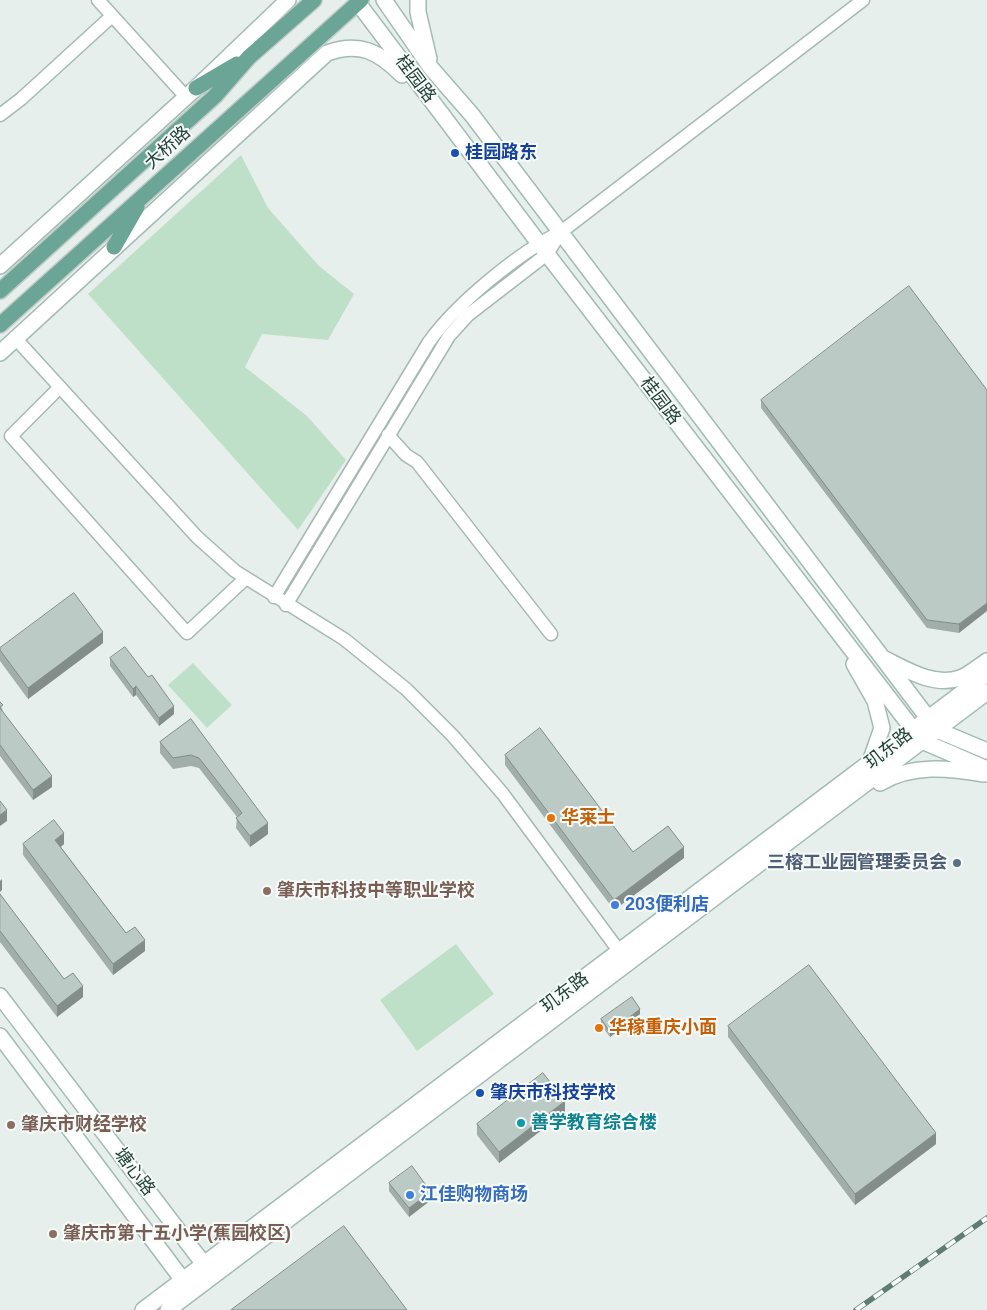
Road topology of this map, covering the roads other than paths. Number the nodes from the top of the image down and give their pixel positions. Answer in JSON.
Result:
{"nodes":[{"id":1,"x":98,"y":0,"type":"edge"},
{"id":2,"x":288,"y":0,"type":"edge"},
{"id":3,"x":314,"y":0,"type":"edge"},
{"id":4,"x":384,"y":0,"type":"edge"},
{"id":5,"x":418,"y":0,"type":"edge"},
{"id":6,"x":863,"y":0,"type":"edge"},
{"id":7,"x":359,"y":1,"type":"edge"},
{"id":8,"x":112,"y":16,"type":"junction"},
{"id":9,"x":249,"y":57,"type":"junction"},
{"id":10,"x":432,"y":68,"type":"junction"},
{"id":11,"x":191,"y":92,"type":"junction"},
{"id":12,"x":434,"y":105,"type":"junction"},
{"id":13,"x":0,"y":115,"type":"edge"},
{"id":14,"x":142,"y":197,"type":"junction"},
{"id":15,"x":561,"y":232,"type":"junction"},
{"id":16,"x":114,"y":247,"type":"junction"},
{"id":17,"x":543,"y":248,"type":"junction"},
{"id":18,"x":0,"y":266,"type":"edge"},
{"id":19,"x":0,"y":292,"type":"edge"},
{"id":20,"x":0,"y":325,"type":"edge"},
{"id":21,"x":16,"y":339,"type":"junction"},
{"id":22,"x":0,"y":353,"type":"edge"},
{"id":23,"x":60,"y":387,"type":"junction"},
{"id":24,"x":388,"y":435,"type":"junction"},
{"id":25,"x":246,"y":578,"type":"junction"},
{"id":26,"x":274,"y":597,"type":"junction"},
{"id":27,"x":286,"y":605,"type":"junction"},
{"id":28,"x":551,"y":634,"type":"dead end"},
{"id":29,"x":842,"y":638,"type":"junction"},
{"id":30,"x":882,"y":657,"type":"junction"},
{"id":31,"x":987,"y":661,"type":"edge"},
{"id":32,"x":987,"y":674,"type":"edge"},
{"id":33,"x":987,"y":692,"type":"edge"},
{"id":34,"x":933,"y":724,"type":"junction"},
{"id":35,"x":917,"y":736,"type":"junction"},
{"id":36,"x":987,"y":751,"type":"edge"},
{"id":37,"x":868,"y":766,"type":"junction"},
{"id":38,"x":987,"y":769,"type":"edge"},
{"id":39,"x":987,"y":775,"type":"edge"},
{"id":40,"x":853,"y":793,"type":"junction"},
{"id":41,"x":624,"y":957,"type":"junction"},
{"id":42,"x":0,"y":996,"type":"edge"},
{"id":43,"x":0,"y":1036,"type":"edge"},
{"id":44,"x":208,"y":1270,"type":"junction"},
{"id":45,"x":188,"y":1286,"type":"junction"},
{"id":46,"x":143,"y":1310,"type":"edge"},
{"id":47,"x":168,"y":1310,"type":"edge"}],
"edges":[{"from":1,"to":8,"type":"street"},
{"from":2,"to":11,"type":"main road"},
{"from":3,"to":9,"type":"main road","name":"大桥路"},
{"from":4,"to":10,"type":"main road","name":"桂园路"},
{"from":5,"to":10,"type":"main road"},
{"from":6,"to":15,"type":"street"},
{"from":7,"to":12,"type":"main road","name":"桂园路"},
{"from":7,"to":14,"type":"main road","name":"大桥路"},
{"from":8,"to":11,"type":"street"},
{"from":8,"to":13,"type":"street"},
{"from":9,"to":11,"type":"main road"},
{"from":9,"to":19,"type":"main road","name":"大桥路"},
{"from":10,"to":15,"type":"main road","name":"桂园路"},
{"from":11,"to":18,"type":"main road"},
{"from":12,"to":16,"type":"main road"},
{"from":12,"to":17,"type":"main road","name":"桂园路"},
{"from":14,"to":16,"type":"main road"},
{"from":14,"to":20,"type":"main road","name":"大桥路"},
{"from":15,"to":17,"type":"street"},
{"from":15,"to":30,"type":"main road","name":"桂园路"},
{"from":16,"to":21,"type":"main road"},
{"from":17,"to":24,"type":"street"},
{"from":17,"to":26,"type":"street"},
{"from":17,"to":29,"type":"main road","name":"桂园路"},
{"from":21,"to":22,"type":"main road"},
{"from":21,"to":23,"type":"street"},
{"from":23,"to":25,"type":"street"},
{"from":23,"to":25,"type":"street"},
{"from":24,"to":27,"type":"street"},
{"from":24,"to":28,"type":"street"},
{"from":25,"to":26,"type":"street"},
{"from":26,"to":27,"type":"street"},
{"from":27,"to":41,"type":"street"},
{"from":29,"to":35,"type":"main road","name":"桂园路"},
{"from":29,"to":37,"type":"main road"},
{"from":30,"to":31,"type":"main road"},
{"from":30,"to":34,"type":"main road","name":"桂园路"},
{"from":32,"to":34,"type":"main road","name":"玑东路"},
{"from":33,"to":34,"type":"main road","name":"玑东路"},
{"from":34,"to":35,"type":"main road","name":"玑东路"},
{"from":34,"to":36,"type":"main road"},
{"from":35,"to":37,"type":"main road","name":"玑东路"},
{"from":35,"to":38,"type":"main road","name":"桂园路"},
{"from":35,"to":40,"type":"main road","name":"玑东路"},
{"from":37,"to":41,"type":"main road","name":"玑东路"},
{"from":39,"to":40,"type":"main road"},
{"from":40,"to":41,"type":"main road","name":"玑东路"},
{"from":41,"to":44,"type":"main road","name":"玑东路"},
{"from":42,"to":44,"type":"main road","name":"塘心路"},
{"from":43,"to":45,"type":"main road","name":"塘心路"},
{"from":44,"to":45,"type":"main road","name":"玑东路"},
{"from":45,"to":46,"type":"main road","name":"玑东路"},
{"from":45,"to":47,"type":"main road","name":"玑东路"}]}
